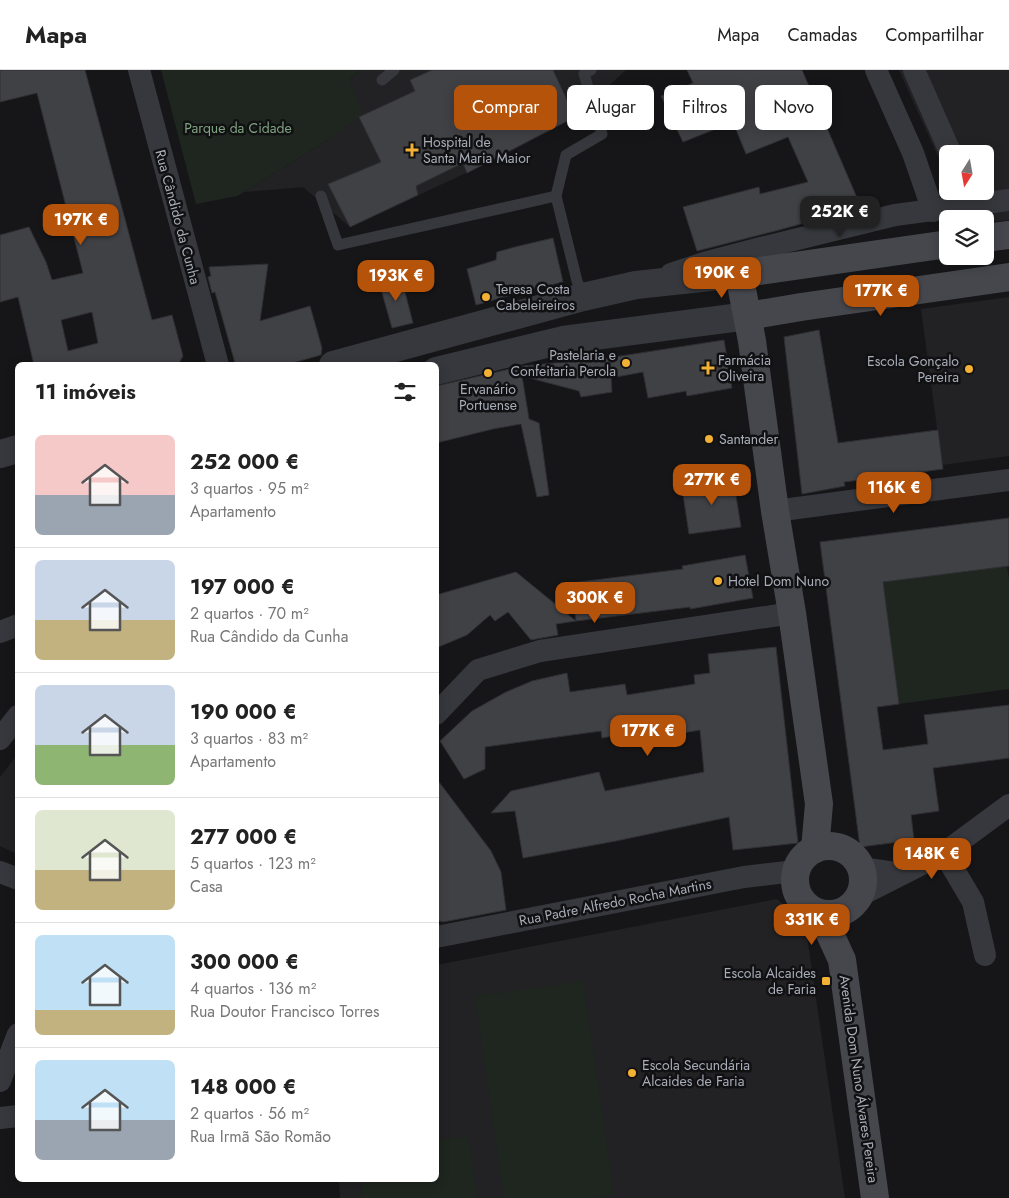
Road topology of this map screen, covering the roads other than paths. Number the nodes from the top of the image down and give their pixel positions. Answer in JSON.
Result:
{"nodes":[{"id":1,"x":139,"y":70,"type":"edge"},
{"id":2,"x":394,"y":70,"type":"edge"},
{"id":3,"x":591,"y":70,"type":"edge"},
{"id":4,"x":876,"y":70,"type":"edge"},
{"id":5,"x":914,"y":70,"type":"edge"},
{"id":6,"x":382,"y":80,"type":"dead end"},
{"id":7,"x":947,"y":145,"type":"edge"},
{"id":8,"x":322,"y":196,"type":"dead end"},
{"id":9,"x":556,"y":196,"type":"junction"},
{"id":10,"x":955,"y":200,"type":"edge"},
{"id":11,"x":994,"y":200,"type":"edge"},
{"id":12,"x":1009,"y":200,"type":"edge"},
{"id":13,"x":933,"y":211,"type":"junction"},
{"id":14,"x":1009,"y":235,"type":"edge"},
{"id":15,"x":994,"y":237,"type":"edge"},
{"id":16,"x":939,"y":245,"type":"edge"},
{"id":17,"x":761,"y":248,"type":"junction"},
{"id":18,"x":739,"y":274,"type":"junction"},
{"id":19,"x":1009,"y":278,"type":"edge"},
{"id":20,"x":636,"y":285,"type":"junction"},
{"id":21,"x":583,"y":298,"type":"junction"},
{"id":22,"x":555,"y":305,"type":"junction"},
{"id":23,"x":748,"y":316,"type":"junction"},
{"id":24,"x":595,"y":335,"type":"junction"},
{"id":25,"x":563,"y":340,"type":"junction"},
{"id":26,"x":217,"y":362,"type":"edge"},
{"id":27,"x":343,"y":362,"type":"edge"},
{"id":28,"x":439,"y":370,"type":"edge"},
{"id":29,"x":15,"y":450,"type":"edge"},
{"id":30,"x":0,"y":454,"type":"edge"},
{"id":31,"x":1009,"y":480,"type":"edge"},
{"id":32,"x":775,"y":511,"type":"junction"},
{"id":33,"x":792,"y":613,"type":"junction"},
{"id":34,"x":15,"y":626,"type":"edge"},
{"id":35,"x":0,"y":632,"type":"edge"},
{"id":36,"x":439,"y":711,"type":"edge"},
{"id":37,"x":15,"y":720,"type":"edge"},
{"id":38,"x":0,"y":739,"type":"edge"},
{"id":39,"x":819,"y":804,"type":"junction"},
{"id":40,"x":1009,"y":805,"type":"edge"},
{"id":41,"x":842,"y":848,"type":"junction"},
{"id":42,"x":815,"y":849,"type":"junction"},
{"id":43,"x":944,"y":853,"type":"junction"},
{"id":44,"x":861,"y":868,"type":"junction"},
{"id":45,"x":795,"y":871,"type":"junction"},
{"id":46,"x":0,"y":872,"type":"edge"},
{"id":47,"x":902,"y":874,"type":"junction"},
{"id":48,"x":15,"y":878,"type":"edge"},
{"id":49,"x":858,"y":899,"type":"junction"},
{"id":50,"x":821,"y":914,"type":"junction"},
{"id":51,"x":439,"y":936,"type":"edge"},
{"id":52,"x":985,"y":955,"type":"dead end"},
{"id":53,"x":842,"y":960,"type":"junction"},
{"id":54,"x":15,"y":1042,"type":"edge"},
{"id":55,"x":0,"y":1081,"type":"edge"},
{"id":56,"x":15,"y":1116,"type":"edge"},
{"id":57,"x":0,"y":1118,"type":"edge"},
{"id":58,"x":875,"y":1198,"type":"edge"}],
"edges":[{"from":1,"to":26,"type":"street","name":"Rua Cândido da Cunha"},
{"from":2,"to":6,"type":"lane"},
{"from":3,"to":9,"type":"lane"},
{"from":4,"to":13,"type":"street"},
{"from":5,"to":7,"type":"street"},
{"from":8,"to":9,"type":"lane"},
{"from":9,"to":21,"type":"lane"},
{"from":10,"to":13,"type":"street"},
{"from":11,"to":12,"type":"street"},
{"from":13,"to":17,"type":"street"},
{"from":14,"to":15,"type":"main road"},
{"from":16,"to":18,"type":"main road"},
{"from":17,"to":18,"type":"street"},
{"from":17,"to":20,"type":"street"},
{"from":18,"to":20,"type":"street"},
{"from":18,"to":23,"type":"main road"},
{"from":19,"to":23,"type":"main road"},
{"from":20,"to":21,"type":"street"},
{"from":21,"to":22,"type":"street"},
{"from":21,"to":24,"type":"street"},
{"from":22,"to":25,"type":"street"},
{"from":22,"to":27,"type":"street"},
{"from":23,"to":24,"type":"street"},
{"from":23,"to":32,"type":"main road"},
{"from":24,"to":25,"type":"street"},
{"from":25,"to":28,"type":"street"},
{"from":29,"to":30,"type":"street"},
{"from":31,"to":32,"type":"street"},
{"from":32,"to":33,"type":"main road"},
{"from":33,"to":36,"type":"street"},
{"from":33,"to":39,"type":"main road"},
{"from":34,"to":35,"type":"street"},
{"from":37,"to":38,"type":"street"},
{"from":39,"to":41,"type":"main road"},
{"from":39,"to":42,"type":"main road"},
{"from":40,"to":43,"type":"street"},
{"from":41,"to":42,"type":"main road"},
{"from":41,"to":44,"type":"main road"},
{"from":42,"to":45,"type":"main road"},
{"from":43,"to":47,"type":"street"},
{"from":43,"to":52,"type":"street"},
{"from":44,"to":47,"type":"street"},
{"from":44,"to":49,"type":"main road","name":"Avenida Dom Nuno Álvares Pereira"},
{"from":45,"to":50,"type":"main road"},
{"from":45,"to":51,"type":"street","name":"Rua Padre Alfredo Rocha Martins"},
{"from":46,"to":48,"type":"street"},
{"from":47,"to":49,"type":"street"},
{"from":49,"to":50,"type":"main road"},
{"from":49,"to":53,"type":"main road","name":"Avenida Dom Nuno Álvares Pereira"},
{"from":50,"to":53,"type":"main road","name":"Avenida Dom Nuno Álvares Pereira"},
{"from":53,"to":58,"type":"main road","name":"Avenida Dom Nuno Álvares Pereira"},
{"from":54,"to":55,"type":"street"},
{"from":56,"to":57,"type":"street"}]}
